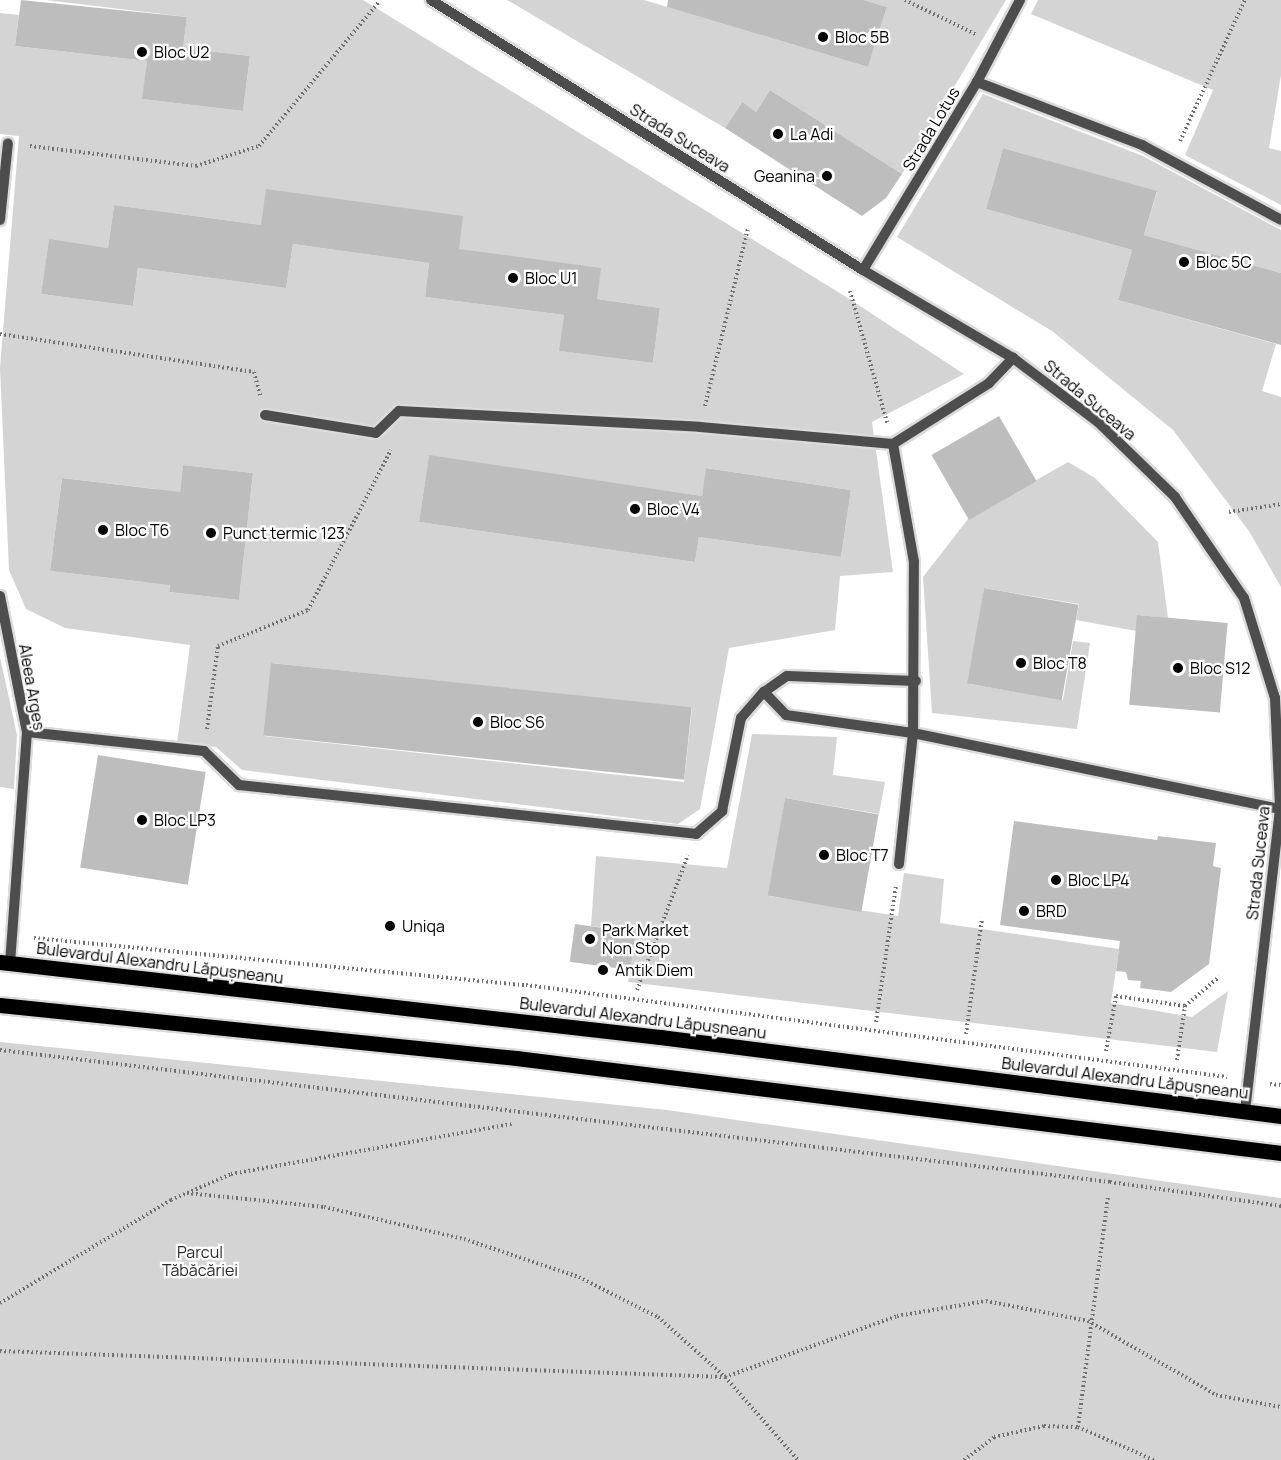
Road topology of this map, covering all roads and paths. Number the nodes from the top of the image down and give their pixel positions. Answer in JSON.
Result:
{"nodes":[{"id":1,"x":431,"y":0,"type":"edge"},
{"id":2,"x":905,"y":0,"type":"edge"},
{"id":3,"x":1020,"y":0,"type":"edge"},
{"id":4,"x":1245,"y":0,"type":"edge"},
{"id":5,"x":379,"y":2,"type":"dead end"},
{"id":6,"x":997,"y":44,"type":"junction"},
{"id":7,"x":977,"y":82,"type":"junction"},
{"id":8,"x":8,"y":143,"type":"joint"},
{"id":9,"x":1171,"y":161,"type":"junction"},
{"id":10,"x":0,"y":220,"type":"edge"},
{"id":11,"x":1281,"y":220,"type":"edge"},
{"id":12,"x":748,"y":228,"type":"dead end"},
{"id":13,"x":863,"y":270,"type":"junction"},
{"id":14,"x":850,"y":291,"type":"dead end"},
{"id":15,"x":0,"y":334,"type":"edge"},
{"id":16,"x":1013,"y":358,"type":"junction"},
{"id":17,"x":399,"y":411,"type":"junction"},
{"id":18,"x":266,"y":415,"type":"joint"},
{"id":19,"x":700,"y":427,"type":"junction"},
{"id":20,"x":893,"y":444,"type":"junction"},
{"id":21,"x":1281,"y":504,"type":"edge"},
{"id":22,"x":1229,"y":512,"type":"dead end"},
{"id":23,"x":0,"y":596,"type":"edge"},
{"id":24,"x":916,"y":681,"type":"junction"},
{"id":25,"x":764,"y":692,"type":"junction"},
{"id":26,"x":27,"y":732,"type":"junction"},
{"id":27,"x":913,"y":733,"type":"junction"},
{"id":28,"x":204,"y":751,"type":"junction"},
{"id":29,"x":1280,"y":809,"type":"edge"},
{"id":30,"x":696,"y":834,"type":"junction"},
{"id":31,"x":899,"y":864,"type":"joint"},
{"id":32,"x":982,"y":918,"type":"dead end"},
{"id":33,"x":13,"y":936,"type":"junction"},
{"id":34,"x":5,"y":963,"type":"edge"},
{"id":35,"x":1219,"y":977,"type":"dead end"},
{"id":36,"x":637,"y":990,"type":"dead end"},
{"id":37,"x":0,"y":1005,"type":"edge"},
{"id":38,"x":1185,"y":1006,"type":"junction"},
{"id":39,"x":876,"y":1022,"type":"dead end"},
{"id":40,"x":966,"y":1034,"type":"dead end"},
{"id":41,"x":0,"y":1050,"type":"edge"},
{"id":42,"x":1106,"y":1051,"type":"dead end"},
{"id":43,"x":1177,"y":1060,"type":"dead end"},
{"id":44,"x":1249,"y":1080,"type":"junction"},
{"id":45,"x":1281,"y":1085,"type":"edge"},
{"id":46,"x":1245,"y":1111,"type":"junction"},
{"id":47,"x":1281,"y":1116,"type":"edge"},
{"id":48,"x":512,"y":1124,"type":"dead end"},
{"id":49,"x":1281,"y":1153,"type":"edge"},
{"id":50,"x":187,"y":1193,"type":"junction"},
{"id":51,"x":1108,"y":1195,"type":"dead end"},
{"id":52,"x":1281,"y":1206,"type":"edge"},
{"id":53,"x":0,"y":1303,"type":"edge"},
{"id":54,"x":1089,"y":1321,"type":"junction"},
{"id":55,"x":0,"y":1351,"type":"edge"},
{"id":56,"x":725,"y":1377,"type":"junction"},
{"id":57,"x":1281,"y":1407,"type":"edge"},
{"id":58,"x":1078,"y":1427,"type":"junction"},
{"id":59,"x":798,"y":1460,"type":"edge"},
{"id":60,"x":964,"y":1460,"type":"edge"},
{"id":61,"x":1154,"y":1460,"type":"edge"}],
"edges":[{"from":1,"to":13,"type":"street","name":"Strada Suceava"},
{"from":2,"to":6,"type":"path"},
{"from":3,"to":6,"type":"street","name":"Strada Lotus"},
{"from":4,"to":9,"type":"path"},
{"from":5,"to":8,"type":"path"},
{"from":6,"to":7,"type":"street","name":"Strada Lotus"},
{"from":7,"to":9,"type":"street"},
{"from":7,"to":13,"type":"street","name":"Strada Lotus"},
{"from":8,"to":10,"type":"street"},
{"from":9,"to":11,"type":"street"},
{"from":12,"to":19,"type":"path"},
{"from":13,"to":16,"type":"street","name":"Strada Suceava"},
{"from":14,"to":20,"type":"path"},
{"from":15,"to":18,"type":"path"},
{"from":16,"to":20,"type":"street"},
{"from":16,"to":29,"type":"street","name":"Strada Suceava"},
{"from":17,"to":18,"type":"street"},
{"from":17,"to":19,"type":"street"},
{"from":17,"to":28,"type":"path"},
{"from":19,"to":20,"type":"street"},
{"from":20,"to":24,"type":"street"},
{"from":21,"to":22,"type":"path"},
{"from":23,"to":26,"type":"street","name":"Aleea Argeș"},
{"from":24,"to":25,"type":"street"},
{"from":24,"to":27,"type":"street"},
{"from":25,"to":27,"type":"street"},
{"from":25,"to":30,"type":"street"},
{"from":26,"to":28,"type":"street"},
{"from":26,"to":33,"type":"street","name":"Aleea Argeș"},
{"from":27,"to":29,"type":"street"},
{"from":27,"to":31,"type":"street"},
{"from":28,"to":30,"type":"street"},
{"from":29,"to":44,"type":"street","name":"Strada Suceava"},
{"from":30,"to":36,"type":"path"},
{"from":31,"to":39,"type":"path"},
{"from":32,"to":40,"type":"path"},
{"from":33,"to":34,"type":"street","name":"Aleea Argeș"},
{"from":33,"to":44,"type":"path"},
{"from":34,"to":46,"type":"main road","name":"Bulevardul Alexandru Lăpușneanu"},
{"from":35,"to":38,"type":"path"},
{"from":37,"to":49,"type":"main road"},
{"from":38,"to":42,"type":"path"},
{"from":38,"to":43,"type":"path"},
{"from":41,"to":52,"type":"path"},
{"from":44,"to":45,"type":"path"},
{"from":44,"to":46,"type":"street","name":"Strada Suceava"},
{"from":46,"to":47,"type":"main road","name":"Bulevardul Alexandru Lăpușneanu"},
{"from":48,"to":50,"type":"path"},
{"from":50,"to":53,"type":"path"},
{"from":50,"to":56,"type":"path"},
{"from":51,"to":54,"type":"path"},
{"from":54,"to":56,"type":"path"},
{"from":54,"to":57,"type":"path"},
{"from":54,"to":58,"type":"path"},
{"from":55,"to":56,"type":"path"},
{"from":56,"to":59,"type":"path"},
{"from":58,"to":60,"type":"path"},
{"from":58,"to":61,"type":"path"}]}
